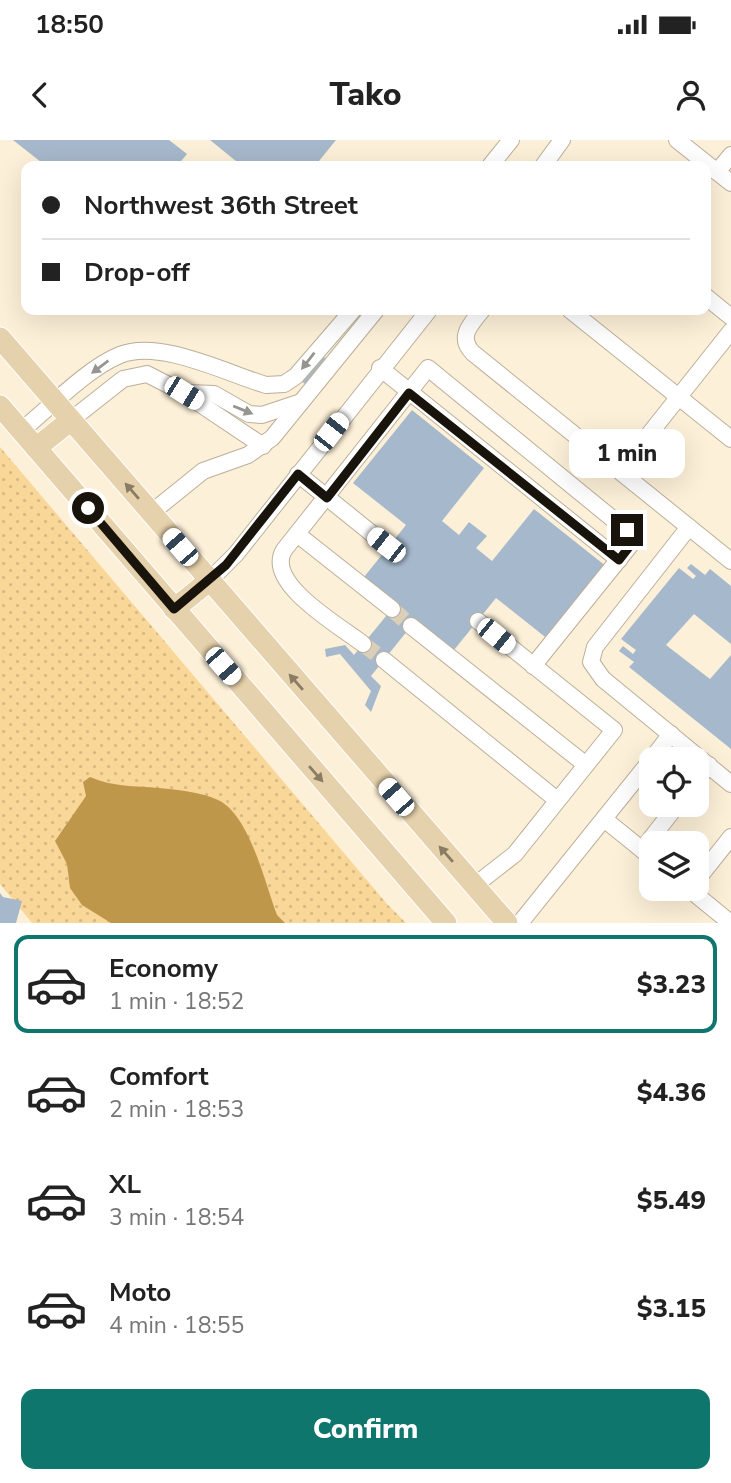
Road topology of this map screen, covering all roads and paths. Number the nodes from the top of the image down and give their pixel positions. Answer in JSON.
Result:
{"nodes":[{"id":1,"x":511,"y":140,"type":"edge"},
{"id":2,"x":562,"y":140,"type":"edge"},
{"id":3,"x":677,"y":140,"type":"edge"},
{"id":4,"x":731,"y":155,"type":"edge"},
{"id":5,"x":494,"y":161,"type":"edge"},
{"id":6,"x":547,"y":161,"type":"edge"},
{"id":7,"x":703,"y":161,"type":"edge"},
{"id":8,"x":711,"y":167,"type":"edge"},
{"id":9,"x":717,"y":172,"type":"junction"},
{"id":10,"x":731,"y":183,"type":"edge"},
{"id":11,"x":711,"y":301,"type":"edge"},
{"id":12,"x":350,"y":315,"type":"edge"},
{"id":13,"x":372,"y":315,"type":"edge"},
{"id":14,"x":425,"y":315,"type":"edge"},
{"id":15,"x":478,"y":315,"type":"edge"},
{"id":16,"x":576,"y":315,"type":"edge"},
{"id":17,"x":731,"y":317,"type":"edge"},
{"id":18,"x":731,"y":331,"type":"edge"},
{"id":19,"x":0,"y":338,"type":"edge"},
{"id":20,"x":380,"y":368,"type":"junction"},
{"id":21,"x":184,"y":393,"type":"junction"},
{"id":22,"x":409,"y":393,"type":"junction"},
{"id":23,"x":679,"y":397,"type":"junction"},
{"id":24,"x":303,"y":401,"type":"junction"},
{"id":25,"x":56,"y":402,"type":"junction"},
{"id":26,"x":0,"y":406,"type":"edge"},
{"id":27,"x":71,"y":420,"type":"junction"},
{"id":28,"x":21,"y":430,"type":"junction"},
{"id":29,"x":731,"y":439,"type":"edge"},
{"id":30,"x":262,"y":446,"type":"junction"},
{"id":31,"x":36,"y":448,"type":"junction"},
{"id":32,"x":620,"y":471,"type":"junction"},
{"id":33,"x":298,"y":474,"type":"junction"},
{"id":34,"x":327,"y":498,"type":"junction"},
{"id":35,"x":151,"y":513,"type":"junction"},
{"id":36,"x":690,"y":527,"type":"junction"},
{"id":37,"x":297,"y":534,"type":"junction"},
{"id":38,"x":386,"y":545,"type":"dead end"},
{"id":39,"x":619,"y":560,"type":"junction"},
{"id":40,"x":731,"y":561,"type":"edge"},
{"id":41,"x":209,"y":581,"type":"junction"},
{"id":42,"x":174,"y":609,"type":"junction"},
{"id":43,"x":391,"y":610,"type":"tunnel mouth"},
{"id":44,"x":478,"y":621,"type":"dead end"},
{"id":45,"x":411,"y":626,"type":"tunnel mouth"},
{"id":46,"x":363,"y":644,"type":"tunnel mouth"},
{"id":47,"x":383,"y":660,"type":"tunnel mouth"},
{"id":48,"x":533,"y":666,"type":"junction"},
{"id":49,"x":671,"y":734,"type":"junction"},
{"id":50,"x":661,"y":747,"type":"edge"},
{"id":51,"x":687,"y":747,"type":"edge"},
{"id":52,"x":586,"y":765,"type":"junction"},
{"id":53,"x":709,"y":765,"type":"edge"},
{"id":54,"x":639,"y":775,"type":"edge"},
{"id":55,"x":731,"y":784,"type":"edge"},
{"id":56,"x":558,"y":800,"type":"junction"},
{"id":57,"x":604,"y":819,"type":"junction"},
{"id":58,"x":731,"y":836,"type":"edge"},
{"id":59,"x":639,"y":847,"type":"edge"},
{"id":60,"x":709,"y":864,"type":"edge"},
{"id":61,"x":474,"y":886,"type":"junction"},
{"id":62,"x":705,"y":901,"type":"edge"},
{"id":63,"x":727,"y":919,"type":"edge"},
{"id":64,"x":446,"y":923,"type":"edge"},
{"id":65,"x":508,"y":923,"type":"edge"},
{"id":66,"x":520,"y":923,"type":"edge"}],
"edges":[{"from":1,"to":5,"type":"lane"},
{"from":2,"to":6,"type":"lane"},
{"from":3,"to":7,"type":"lane"},
{"from":4,"to":9,"type":"lane"},
{"from":8,"to":9,"type":"lane"},
{"from":9,"to":10,"type":"lane"},
{"from":11,"to":17,"type":"lane"},
{"from":12,"to":25,"type":"lane","one_way":true},
{"from":13,"to":24,"type":"lane"},
{"from":14,"to":20,"type":"lane"},
{"from":15,"to":32,"type":"lane"},
{"from":16,"to":23,"type":"lane"},
{"from":18,"to":23,"type":"lane"},
{"from":19,"to":25,"type":"main road"},
{"from":20,"to":22,"type":"lane"},
{"from":20,"to":33,"type":"lane"},
{"from":21,"to":24,"type":"lane","one_way":true},
{"from":21,"to":27,"type":"lane"},
{"from":21,"to":30,"type":"lane"},
{"from":22,"to":34,"type":"lane"},
{"from":22,"to":39,"type":"lane"},
{"from":22,"to":39,"type":"lane"},
{"from":23,"to":29,"type":"lane"},
{"from":23,"to":32,"type":"lane"},
{"from":24,"to":30,"type":"lane"},
{"from":25,"to":27,"type":"main road"},
{"from":25,"to":28,"type":"lane"},
{"from":26,"to":28,"type":"main road"},
{"from":27,"to":31,"type":"main road"},
{"from":35,"to":27,"type":"main road","one_way":true},
{"from":28,"to":31,"type":"main road"},
{"from":30,"to":35,"type":"lane"},
{"from":31,"to":42,"type":"main road"},
{"from":32,"to":36,"type":"lane"},
{"from":33,"to":34,"type":"lane"},
{"from":33,"to":41,"type":"lane"},
{"from":34,"to":37,"type":"lane"},
{"from":34,"to":38,"type":"lane"},
{"from":35,"to":41,"type":"main road"},
{"from":36,"to":40,"type":"lane"},
{"from":36,"to":49,"type":"lane"},
{"from":37,"to":43,"type":"lane"},
{"from":37,"to":46,"type":"lane"},
{"from":39,"to":48,"type":"lane"},
{"from":41,"to":42,"type":"main road"},
{"from":61,"to":41,"type":"main road","one_way":true},
{"from":42,"to":64,"type":"main road","one_way":true},
{"from":44,"to":48,"type":"lane"},
{"from":45,"to":52,"type":"lane"},
{"from":47,"to":56,"type":"lane"},
{"from":48,"to":52,"type":"lane"},
{"from":49,"to":50,"type":"lane"},
{"from":49,"to":51,"type":"lane"},
{"from":52,"to":56,"type":"lane"},
{"from":53,"to":55,"type":"lane"},
{"from":54,"to":57,"type":"lane"},
{"from":56,"to":61,"type":"lane"},
{"from":57,"to":59,"type":"lane"},
{"from":57,"to":66,"type":"lane"},
{"from":58,"to":60,"type":"lane"},
{"from":61,"to":65,"type":"main road"},
{"from":62,"to":63,"type":"lane"}]}
